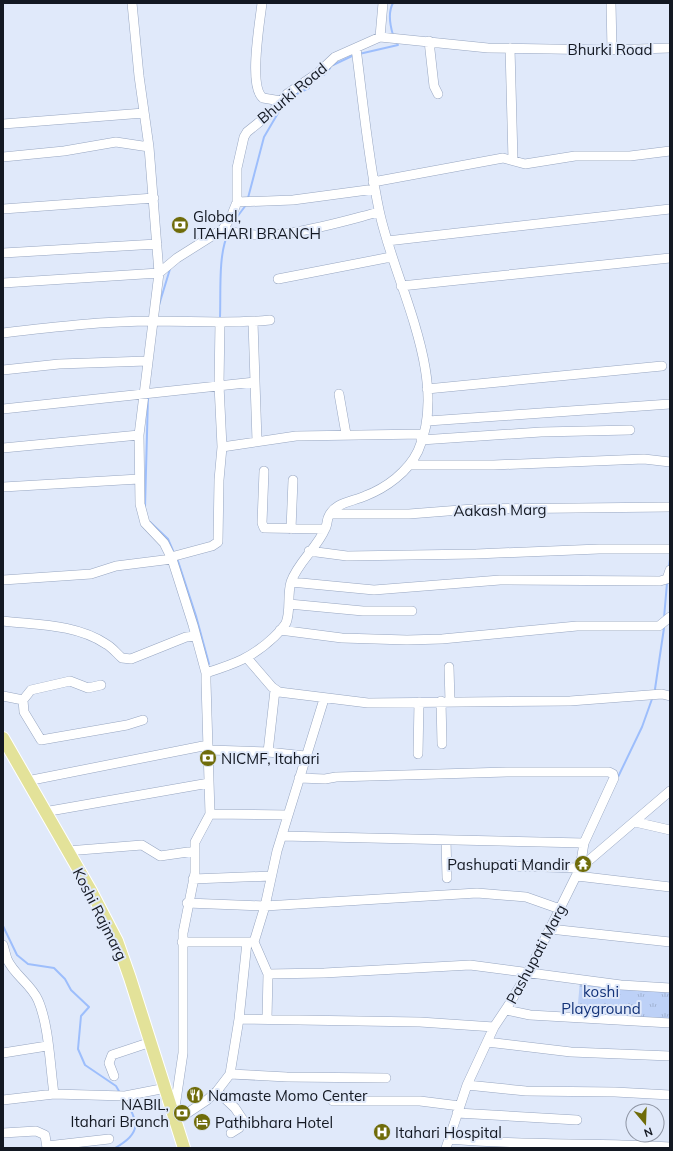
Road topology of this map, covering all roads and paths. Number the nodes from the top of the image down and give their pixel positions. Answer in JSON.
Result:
{"nodes":[{"id":1,"x":132,"y":3,"type":"edge"},
{"id":2,"x":262,"y":3,"type":"edge"},
{"id":3,"x":611,"y":3,"type":"edge"},
{"id":4,"x":384,"y":4,"type":"edge"},
{"id":5,"x":383,"y":37,"type":"junction"},
{"id":6,"x":429,"y":41,"type":"junction"},
{"id":7,"x":356,"y":48,"type":"junction"},
{"id":8,"x":510,"y":48,"type":"junction"},
{"id":9,"x":670,"y":48,"type":"edge"},
{"id":10,"x":612,"y":50,"type":"junction"},
{"id":11,"x":438,"y":94,"type":"dead end"},
{"id":12,"x":281,"y":101,"type":"junction"},
{"id":13,"x":144,"y":113,"type":"junction"},
{"id":14,"x":3,"y":124,"type":"edge"},
{"id":15,"x":149,"y":147,"type":"junction"},
{"id":16,"x":670,"y":151,"type":"edge"},
{"id":17,"x":3,"y":157,"type":"edge"},
{"id":18,"x":513,"y":160,"type":"junction"},
{"id":19,"x":374,"y":186,"type":"junction"},
{"id":20,"x":154,"y":198,"type":"junction"},
{"id":21,"x":237,"y":202,"type":"junction"},
{"id":22,"x":3,"y":208,"type":"edge"},
{"id":23,"x":670,"y":209,"type":"edge"},
{"id":24,"x":379,"y":212,"type":"junction"},
{"id":25,"x":223,"y":229,"type":"junction"},
{"id":26,"x":387,"y":241,"type":"junction"},
{"id":27,"x":157,"y":244,"type":"junction"},
{"id":28,"x":3,"y":253,"type":"edge"},
{"id":29,"x":391,"y":257,"type":"junction"},
{"id":30,"x":670,"y":258,"type":"edge"},
{"id":31,"x":159,"y":273,"type":"junction"},
{"id":32,"x":278,"y":279,"type":"dead end"},
{"id":33,"x":3,"y":283,"type":"edge"},
{"id":34,"x":401,"y":286,"type":"junction"},
{"id":35,"x":270,"y":320,"type":"dead end"},
{"id":36,"x":154,"y":321,"type":"junction"},
{"id":37,"x":220,"y":322,"type":"junction"},
{"id":38,"x":253,"y":322,"type":"junction"},
{"id":39,"x":3,"y":333,"type":"edge"},
{"id":40,"x":147,"y":361,"type":"junction"},
{"id":41,"x":662,"y":366,"type":"dead end"},
{"id":42,"x":3,"y":370,"type":"edge"},
{"id":43,"x":255,"y":382,"type":"junction"},
{"id":44,"x":219,"y":385,"type":"junction"},
{"id":45,"x":427,"y":389,"type":"junction"},
{"id":46,"x":144,"y":394,"type":"junction"},
{"id":47,"x":339,"y":394,"type":"dead end"},
{"id":48,"x":670,"y":404,"type":"edge"},
{"id":49,"x":3,"y":409,"type":"edge"},
{"id":50,"x":428,"y":421,"type":"junction"},
{"id":51,"x":630,"y":430,"type":"dead end"},
{"id":52,"x":346,"y":434,"type":"junction"},
{"id":53,"x":139,"y":435,"type":"junction"},
{"id":54,"x":423,"y":437,"type":"junction"},
{"id":55,"x":257,"y":441,"type":"junction"},
{"id":56,"x":222,"y":447,"type":"junction"},
{"id":57,"x":3,"y":448,"type":"edge"},
{"id":58,"x":670,"y":462,"type":"edge"},
{"id":59,"x":410,"y":465,"type":"junction"},
{"id":60,"x":264,"y":471,"type":"dead end"},
{"id":61,"x":139,"y":479,"type":"junction"},
{"id":62,"x":293,"y":480,"type":"dead end"},
{"id":63,"x":3,"y":487,"type":"edge"},
{"id":64,"x":670,"y":507,"type":"edge"},
{"id":65,"x":330,"y":514,"type":"junction"},
{"id":66,"x":291,"y":529,"type":"junction"},
{"id":67,"x":326,"y":529,"type":"junction"},
{"id":68,"x":670,"y":548,"type":"edge"},
{"id":69,"x":310,"y":551,"type":"junction"},
{"id":70,"x":172,"y":558,"type":"junction"},
{"id":71,"x":668,"y":575,"type":"edge"},
{"id":72,"x":3,"y":580,"type":"edge"},
{"id":73,"x":291,"y":582,"type":"junction"},
{"id":74,"x":289,"y":604,"type":"junction"},
{"id":75,"x":412,"y":611,"type":"dead end"},
{"id":76,"x":670,"y":616,"type":"edge"},
{"id":77,"x":3,"y":621,"type":"edge"},
{"id":78,"x":280,"y":630,"type":"junction"},
{"id":79,"x":194,"y":636,"type":"junction"},
{"id":80,"x":247,"y":658,"type":"junction"},
{"id":81,"x":450,"y":667,"type":"dead end"},
{"id":82,"x":206,"y":673,"type":"junction"},
{"id":83,"x":101,"y":685,"type":"dead end"},
{"id":84,"x":275,"y":690,"type":"junction"},
{"id":85,"x":3,"y":696,"type":"edge"},
{"id":86,"x":670,"y":696,"type":"edge"},
{"id":87,"x":324,"y":699,"type":"junction"},
{"id":88,"x":23,"y":700,"type":"junction"},
{"id":89,"x":446,"y":701,"type":"junction"},
{"id":90,"x":419,"y":702,"type":"junction"},
{"id":91,"x":142,"y":720,"type":"dead end"},
{"id":92,"x":3,"y":738,"type":"edge"},
{"id":93,"x":442,"y":744,"type":"dead end"},
{"id":94,"x":209,"y":748,"type":"junction"},
{"id":95,"x":268,"y":752,"type":"junction"},
{"id":96,"x":418,"y":754,"type":"dead end"},
{"id":97,"x":305,"y":756,"type":"junction"},
{"id":98,"x":299,"y":778,"type":"junction"},
{"id":99,"x":27,"y":781,"type":"junction"},
{"id":100,"x":209,"y":783,"type":"junction"},
{"id":101,"x":670,"y":791,"type":"edge"},
{"id":102,"x":44,"y":812,"type":"junction"},
{"id":103,"x":210,"y":814,"type":"junction"},
{"id":104,"x":288,"y":815,"type":"junction"},
{"id":105,"x":635,"y":822,"type":"junction"},
{"id":106,"x":670,"y":830,"type":"edge"},
{"id":107,"x":282,"y":836,"type":"junction"},
{"id":108,"x":446,"y":840,"type":"junction"},
{"id":109,"x":584,"y":842,"type":"junction"},
{"id":110,"x":68,"y":851,"type":"junction"},
{"id":111,"x":195,"y":851,"type":"junction"},
{"id":112,"x":477,"y":865,"type":"dead end"},
{"id":113,"x":578,"y":872,"type":"junction"},
{"id":114,"x":271,"y":876,"type":"junction"},
{"id":115,"x":448,"y":878,"type":"dead end"},
{"id":116,"x":193,"y":879,"type":"junction"},
{"id":117,"x":670,"y":887,"type":"edge"},
{"id":118,"x":187,"y":903,"type":"junction"},
{"id":119,"x":265,"y":906,"type":"junction"},
{"id":120,"x":560,"y":909,"type":"junction"},
{"id":121,"x":550,"y":929,"type":"junction"},
{"id":122,"x":182,"y":942,"type":"junction"},
{"id":123,"x":250,"y":942,"type":"junction"},
{"id":124,"x":670,"y":942,"type":"edge"},
{"id":125,"x":3,"y":946,"type":"edge"},
{"id":126,"x":5,"y":959,"type":"edge"},
{"id":127,"x":529,"y":971,"type":"junction"},
{"id":128,"x":268,"y":974,"type":"junction"},
{"id":129,"x":670,"y":988,"type":"edge"},
{"id":130,"x":506,"y":1010,"type":"junction"},
{"id":131,"x":239,"y":1019,"type":"junction"},
{"id":132,"x":267,"y":1020,"type":"junction"},
{"id":133,"x":670,"y":1023,"type":"edge"},
{"id":134,"x":494,"y":1027,"type":"junction"},
{"id":135,"x":151,"y":1042,"type":"junction"},
{"id":136,"x":486,"y":1042,"type":"junction"},
{"id":137,"x":47,"y":1046,"type":"junction"},
{"id":138,"x":3,"y":1053,"type":"edge"},
{"id":139,"x":670,"y":1056,"type":"edge"},
{"id":140,"x":230,"y":1074,"type":"junction"},
{"id":141,"x":114,"y":1076,"type":"dead end"},
{"id":142,"x":386,"y":1078,"type":"dead end"},
{"id":143,"x":467,"y":1085,"type":"junction"},
{"id":144,"x":166,"y":1088,"type":"junction"},
{"id":145,"x":217,"y":1091,"type":"junction"},
{"id":146,"x":54,"y":1094,"type":"junction"},
{"id":147,"x":670,"y":1095,"type":"edge"},
{"id":148,"x":3,"y":1100,"type":"edge"},
{"id":149,"x":333,"y":1101,"type":"dead end"},
{"id":150,"x":459,"y":1110,"type":"junction"},
{"id":151,"x":176,"y":1117,"type":"junction"},
{"id":152,"x":577,"y":1120,"type":"dead end"},
{"id":153,"x":3,"y":1133,"type":"edge"},
{"id":154,"x":231,"y":1133,"type":"dead end"},
{"id":155,"x":109,"y":1139,"type":"dead end"},
{"id":156,"x":447,"y":1144,"type":"edge"},
{"id":157,"x":47,"y":1147,"type":"edge"},
{"id":158,"x":670,"y":1147,"type":"edge"},
{"id":159,"x":184,"y":1148,"type":"edge"}],
"edges":[{"from":1,"to":13,"type":"street"},
{"from":2,"to":12,"type":"street"},
{"from":3,"to":10,"type":"street"},
{"from":4,"to":5,"type":"street"},
{"from":5,"to":6,"type":"street","name":"Bhurki Road"},
{"from":5,"to":7,"type":"street","name":"Bhurki Road"},
{"from":6,"to":8,"type":"street","name":"Bhurki Road"},
{"from":6,"to":11,"type":"street"},
{"from":7,"to":12,"type":"street","name":"Bhurki Road"},
{"from":7,"to":19,"type":"street"},
{"from":8,"to":10,"type":"street","name":"Bhurki Road"},
{"from":8,"to":18,"type":"street"},
{"from":9,"to":10,"type":"street","name":"Bhurki Road"},
{"from":12,"to":21,"type":"street","name":"Bhurki Road"},
{"from":13,"to":14,"type":"street"},
{"from":13,"to":15,"type":"street"},
{"from":15,"to":17,"type":"street"},
{"from":15,"to":20,"type":"street"},
{"from":16,"to":18,"type":"street"},
{"from":18,"to":19,"type":"street"},
{"from":19,"to":21,"type":"street"},
{"from":19,"to":24,"type":"street"},
{"from":20,"to":22,"type":"street"},
{"from":20,"to":27,"type":"street"},
{"from":21,"to":25,"type":"street","name":"Bhurki Road"},
{"from":23,"to":26,"type":"street"},
{"from":24,"to":25,"type":"street"},
{"from":24,"to":26,"type":"street"},
{"from":25,"to":31,"type":"street","name":"Bhurki Road"},
{"from":26,"to":29,"type":"street"},
{"from":27,"to":28,"type":"street"},
{"from":27,"to":31,"type":"street"},
{"from":29,"to":32,"type":"street"},
{"from":29,"to":34,"type":"street"},
{"from":30,"to":34,"type":"street"},
{"from":31,"to":33,"type":"street"},
{"from":31,"to":36,"type":"street"},
{"from":34,"to":45,"type":"street"},
{"from":35,"to":38,"type":"street"},
{"from":36,"to":37,"type":"street"},
{"from":36,"to":39,"type":"street"},
{"from":36,"to":40,"type":"street"},
{"from":37,"to":38,"type":"street"},
{"from":37,"to":44,"type":"street"},
{"from":38,"to":43,"type":"street"},
{"from":40,"to":42,"type":"street"},
{"from":40,"to":46,"type":"street"},
{"from":41,"to":45,"type":"street"},
{"from":43,"to":44,"type":"street"},
{"from":43,"to":55,"type":"street"},
{"from":44,"to":46,"type":"street"},
{"from":44,"to":56,"type":"street"},
{"from":45,"to":50,"type":"street"},
{"from":46,"to":49,"type":"street"},
{"from":46,"to":53,"type":"street"},
{"from":47,"to":52,"type":"street"},
{"from":48,"to":50,"type":"street"},
{"from":50,"to":54,"type":"street"},
{"from":51,"to":54,"type":"street"},
{"from":52,"to":54,"type":"street"},
{"from":52,"to":55,"type":"street"},
{"from":53,"to":57,"type":"street"},
{"from":53,"to":61,"type":"street"},
{"from":54,"to":59,"type":"street"},
{"from":55,"to":56,"type":"street"},
{"from":56,"to":70,"type":"street"},
{"from":58,"to":59,"type":"street"},
{"from":59,"to":65,"type":"street"},
{"from":60,"to":66,"type":"street"},
{"from":61,"to":63,"type":"street"},
{"from":61,"to":70,"type":"street"},
{"from":62,"to":66,"type":"street"},
{"from":64,"to":65,"type":"street","name":"Aakash Marg"},
{"from":65,"to":67,"type":"street"},
{"from":66,"to":67,"type":"street"},
{"from":67,"to":69,"type":"street"},
{"from":68,"to":69,"type":"street"},
{"from":69,"to":73,"type":"street"},
{"from":70,"to":72,"type":"street"},
{"from":70,"to":79,"type":"street"},
{"from":71,"to":73,"type":"street"},
{"from":73,"to":74,"type":"street"},
{"from":74,"to":75,"type":"street"},
{"from":74,"to":78,"type":"street"},
{"from":76,"to":78,"type":"street"},
{"from":77,"to":79,"type":"street"},
{"from":78,"to":80,"type":"street"},
{"from":79,"to":82,"type":"street"},
{"from":80,"to":82,"type":"street"},
{"from":80,"to":84,"type":"street"},
{"from":81,"to":89,"type":"street"},
{"from":82,"to":94,"type":"street"},
{"from":83,"to":88,"type":"street"},
{"from":84,"to":87,"type":"street"},
{"from":84,"to":95,"type":"street"},
{"from":85,"to":88,"type":"street"},
{"from":86,"to":89,"type":"street"},
{"from":87,"to":90,"type":"street"},
{"from":87,"to":97,"type":"street"},
{"from":88,"to":91,"type":"street"},
{"from":89,"to":90,"type":"street"},
{"from":89,"to":93,"type":"street"},
{"from":90,"to":96,"type":"street"},
{"from":92,"to":99,"type":"main road","name":"Koshi Rajmarg"},
{"from":94,"to":95,"type":"street"},
{"from":94,"to":99,"type":"street"},
{"from":94,"to":100,"type":"street"},
{"from":95,"to":97,"type":"street"},
{"from":97,"to":98,"type":"street"},
{"from":98,"to":104,"type":"street"},
{"from":98,"to":109,"type":"street"},
{"from":99,"to":102,"type":"main road","name":"Koshi Rajmarg"},
{"from":100,"to":102,"type":"street"},
{"from":100,"to":103,"type":"street"},
{"from":101,"to":105,"type":"street","name":"Pashupati Marg"},
{"from":102,"to":110,"type":"main road","name":"Koshi Rajmarg"},
{"from":103,"to":104,"type":"street"},
{"from":103,"to":111,"type":"street"},
{"from":104,"to":107,"type":"street"},
{"from":105,"to":106,"type":"street"},
{"from":105,"to":113,"type":"street","name":"Pashupati Marg"},
{"from":107,"to":108,"type":"street"},
{"from":107,"to":114,"type":"street"},
{"from":108,"to":109,"type":"street"},
{"from":108,"to":115,"type":"street"},
{"from":109,"to":113,"type":"street"},
{"from":110,"to":111,"type":"street"},
{"from":110,"to":135,"type":"main road","name":"Koshi Rajmarg"},
{"from":111,"to":116,"type":"street"},
{"from":112,"to":113,"type":"street"},
{"from":113,"to":117,"type":"street"},
{"from":113,"to":120,"type":"street","name":"Pashupati Marg"},
{"from":114,"to":116,"type":"street"},
{"from":114,"to":119,"type":"street"},
{"from":116,"to":118,"type":"street"},
{"from":118,"to":119,"type":"street"},
{"from":118,"to":122,"type":"street"},
{"from":119,"to":120,"type":"street"},
{"from":119,"to":123,"type":"street"},
{"from":120,"to":121,"type":"street","name":"Pashupati Marg"},
{"from":121,"to":124,"type":"street"},
{"from":121,"to":127,"type":"street","name":"Pashupati Marg"},
{"from":122,"to":123,"type":"street"},
{"from":122,"to":151,"type":"street"},
{"from":123,"to":128,"type":"street"},
{"from":123,"to":131,"type":"street"},
{"from":125,"to":126,"type":"street"},
{"from":126,"to":137,"type":"street"},
{"from":127,"to":128,"type":"street"},
{"from":127,"to":129,"type":"street"},
{"from":127,"to":130,"type":"street","name":"Pashupati Marg"},
{"from":128,"to":132,"type":"street"},
{"from":130,"to":133,"type":"street"},
{"from":130,"to":134,"type":"street","name":"Pashupati Marg"},
{"from":131,"to":132,"type":"street"},
{"from":131,"to":140,"type":"street"},
{"from":132,"to":134,"type":"street"},
{"from":134,"to":136,"type":"street","name":"Pashupati Marg"},
{"from":135,"to":141,"type":"street"},
{"from":135,"to":144,"type":"main road","name":"Koshi Rajmarg"},
{"from":136,"to":139,"type":"street"},
{"from":136,"to":143,"type":"street","name":"Pashupati Marg"},
{"from":137,"to":138,"type":"street"},
{"from":137,"to":146,"type":"street"},
{"from":140,"to":142,"type":"street"},
{"from":140,"to":145,"type":"street"},
{"from":143,"to":147,"type":"street"},
{"from":143,"to":150,"type":"street","name":"Pashupati Marg"},
{"from":144,"to":146,"type":"street"},
{"from":144,"to":151,"type":"main road","name":"Koshi Rajmarg"},
{"from":145,"to":151,"type":"street"},
{"from":145,"to":154,"type":"street"},
{"from":146,"to":148,"type":"street"},
{"from":149,"to":150,"type":"street"},
{"from":150,"to":152,"type":"street"},
{"from":150,"to":156,"type":"street","name":"Pashupati Marg"},
{"from":151,"to":159,"type":"main road","name":"Koshi Rajmarg"},
{"from":153,"to":157,"type":"street"},
{"from":155,"to":157,"type":"street"},
{"from":156,"to":158,"type":"street"}]}
